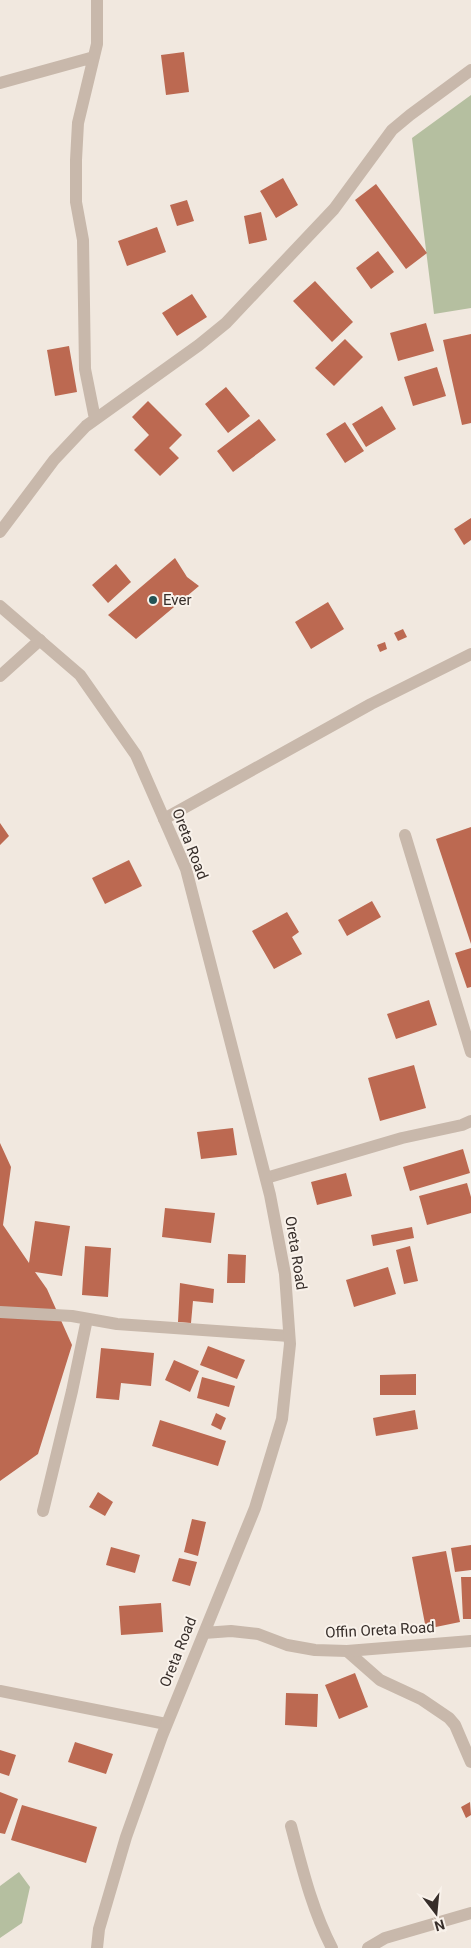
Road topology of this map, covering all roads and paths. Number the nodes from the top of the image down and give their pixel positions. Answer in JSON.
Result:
{"nodes":[{"id":1,"x":97,"y":0,"type":"edge"},
{"id":2,"x":94,"y":57,"type":"junction"},
{"id":3,"x":471,"y":70,"type":"edge"},
{"id":4,"x":0,"y":83,"type":"edge"},
{"id":5,"x":95,"y":419,"type":"junction"},
{"id":6,"x":0,"y":532,"type":"edge"},
{"id":7,"x":0,"y":606,"type":"edge"},
{"id":8,"x":40,"y":640,"type":"junction"},
{"id":9,"x":471,"y":654,"type":"edge"},
{"id":10,"x":0,"y":676,"type":"edge"},
{"id":11,"x":164,"y":820,"type":"junction"},
{"id":12,"x":405,"y":835,"type":"dead end"},
{"id":13,"x":471,"y":1052,"type":"edge"},
{"id":14,"x":471,"y":1121,"type":"edge"},
{"id":15,"x":266,"y":1178,"type":"junction"},
{"id":16,"x":0,"y":1312,"type":"edge"},
{"id":17,"x":87,"y":1319,"type":"junction"},
{"id":18,"x":289,"y":1336,"type":"junction"},
{"id":19,"x":43,"y":1511,"type":"dead end"},
{"id":20,"x":204,"y":1633,"type":"junction"},
{"id":21,"x":471,"y":1641,"type":"edge"},
{"id":22,"x":347,"y":1651,"type":"junction"},
{"id":23,"x":0,"y":1691,"type":"edge"},
{"id":24,"x":166,"y":1724,"type":"junction"},
{"id":25,"x":471,"y":1762,"type":"edge"},
{"id":26,"x":291,"y":1826,"type":"dead end"},
{"id":27,"x":471,"y":1913,"type":"edge"},
{"id":28,"x":97,"y":1948,"type":"edge"},
{"id":29,"x":332,"y":1948,"type":"edge"},
{"id":30,"x":368,"y":1948,"type":"edge"}],
"edges":[{"from":1,"to":2,"type":"street"},
{"from":2,"to":4,"type":"street"},
{"from":2,"to":5,"type":"street"},
{"from":3,"to":5,"type":"street"},
{"from":5,"to":6,"type":"street"},
{"from":7,"to":8,"type":"street","name":"Oreta Road"},
{"from":8,"to":10,"type":"street"},
{"from":8,"to":11,"type":"street","name":"Oreta Road"},
{"from":9,"to":11,"type":"street"},
{"from":11,"to":15,"type":"street","name":"Oreta Road"},
{"from":12,"to":13,"type":"street"},
{"from":14,"to":15,"type":"street"},
{"from":15,"to":18,"type":"street","name":"Oreta Road"},
{"from":16,"to":17,"type":"street"},
{"from":17,"to":18,"type":"street"},
{"from":17,"to":19,"type":"street"},
{"from":18,"to":20,"type":"street","name":"Oreta Road"},
{"from":20,"to":22,"type":"street","name":"Offin Oreta Road"},
{"from":20,"to":24,"type":"street","name":"Oreta Road"},
{"from":21,"to":22,"type":"street","name":"Offin Oreta Road"},
{"from":22,"to":25,"type":"street"},
{"from":23,"to":24,"type":"street"},
{"from":24,"to":28,"type":"street","name":"Oreta Road"},
{"from":26,"to":29,"type":"street"},
{"from":27,"to":30,"type":"street"}]}
